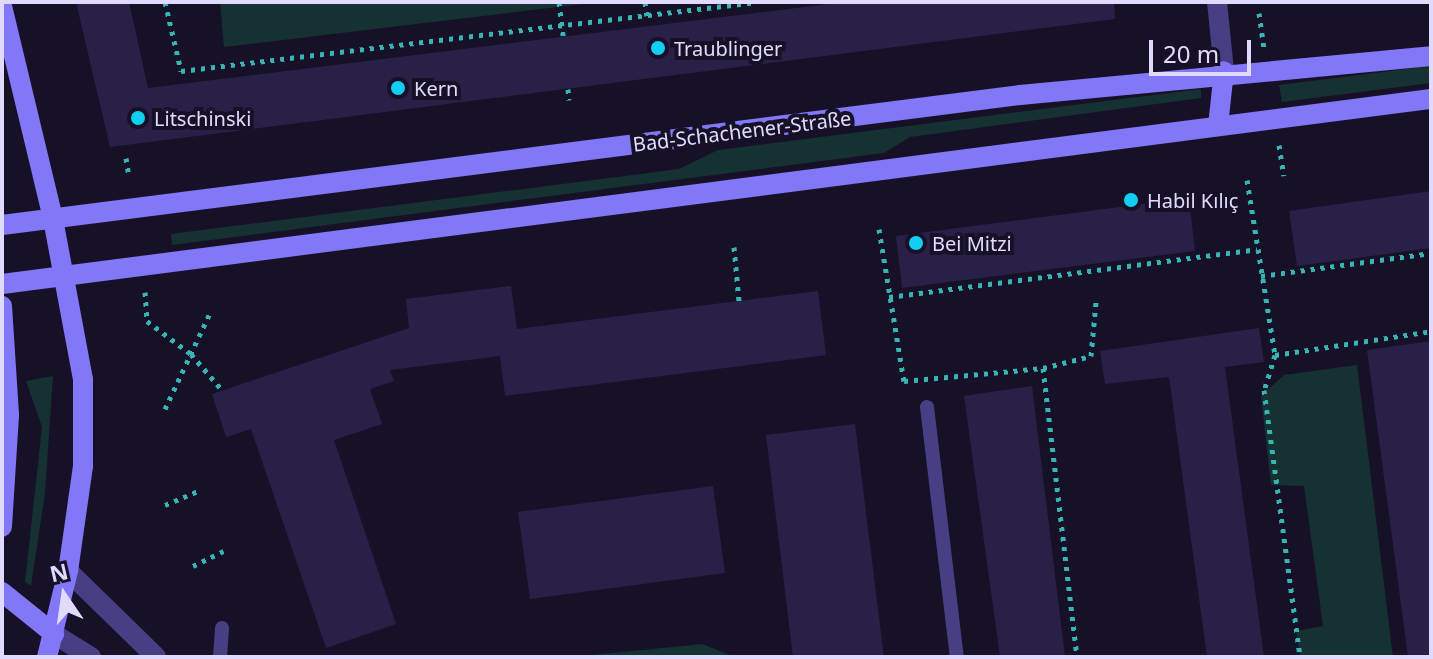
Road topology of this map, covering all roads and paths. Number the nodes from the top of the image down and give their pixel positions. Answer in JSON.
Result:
{"nodes":[{"id":1,"x":165,"y":2,"type":"edge"},
{"id":2,"x":559,"y":2,"type":"edge"},
{"id":3,"x":645,"y":2,"type":"edge"},
{"id":4,"x":757,"y":2,"type":"edge"},
{"id":5,"x":1217,"y":2,"type":"edge"},
{"id":6,"x":2,"y":6,"type":"edge"},
{"id":7,"x":647,"y":16,"type":"junction"},
{"id":8,"x":562,"y":26,"type":"junction"},
{"id":9,"x":563,"y":36,"type":"dead end"},
{"id":10,"x":1431,"y":56,"type":"edge"},
{"id":11,"x":1224,"y":71,"type":"junction"},
{"id":12,"x":568,"y":89,"type":"dead end"},
{"id":13,"x":1431,"y":99,"type":"edge"},
{"id":14,"x":569,"y":100,"type":"dead end"},
{"id":15,"x":1218,"y":126,"type":"junction"},
{"id":16,"x":126,"y":158,"type":"dead end"},
{"id":17,"x":129,"y":176,"type":"dead end"},
{"id":18,"x":1247,"y":180,"type":"dead end"},
{"id":19,"x":53,"y":219,"type":"junction"},
{"id":20,"x":2,"y":225,"type":"edge"},
{"id":21,"x":879,"y":229,"type":"dead end"},
{"id":22,"x":734,"y":247,"type":"dead end"},
{"id":23,"x":1257,"y":249,"type":"junction"},
{"id":24,"x":1431,"y":253,"type":"edge"},
{"id":25,"x":66,"y":275,"type":"junction"},
{"id":26,"x":1261,"y":276,"type":"junction"},
{"id":27,"x":2,"y":284,"type":"edge"},
{"id":28,"x":145,"y":292,"type":"dead end"},
{"id":29,"x":889,"y":297,"type":"junction"},
{"id":30,"x":739,"y":301,"type":"dead end"},
{"id":31,"x":1096,"y":302,"type":"dead end"},
{"id":32,"x":2,"y":306,"type":"edge"},
{"id":33,"x":210,"y":313,"type":"dead end"},
{"id":34,"x":1431,"y":331,"type":"edge"},
{"id":35,"x":191,"y":354,"type":"junction"},
{"id":36,"x":1275,"y":355,"type":"junction"},
{"id":37,"x":1043,"y":368,"type":"junction"},
{"id":38,"x":223,"y":391,"type":"dead end"},
{"id":39,"x":927,"y":407,"type":"dead end"},
{"id":40,"x":165,"y":409,"type":"dead end"},
{"id":41,"x":198,"y":491,"type":"dead end"},
{"id":42,"x":165,"y":505,"type":"dead end"},
{"id":43,"x":2,"y":527,"type":"edge"},
{"id":44,"x":224,"y":551,"type":"dead end"},
{"id":45,"x":193,"y":566,"type":"dead end"},
{"id":46,"x":68,"y":571,"type":"junction"},
{"id":47,"x":2,"y":592,"type":"edge"},
{"id":48,"x":222,"y":628,"type":"dead end"},
{"id":49,"x":54,"y":634,"type":"junction"},
{"id":50,"x":47,"y":657,"type":"edge"},
{"id":51,"x":91,"y":657,"type":"edge"},
{"id":52,"x":156,"y":657,"type":"edge"},
{"id":53,"x":220,"y":657,"type":"edge"},
{"id":54,"x":957,"y":657,"type":"edge"},
{"id":55,"x":1077,"y":657,"type":"edge"},
{"id":56,"x":1300,"y":657,"type":"edge"}],
"edges":[{"from":1,"to":8,"type":"path"},
{"from":2,"to":8,"type":"path"},
{"from":3,"to":7,"type":"path"},
{"from":4,"to":7,"type":"path"},
{"from":5,"to":11,"type":"street"},
{"from":6,"to":19,"type":"main road"},
{"from":7,"to":8,"type":"path"},
{"from":8,"to":9,"type":"path"},
{"from":10,"to":11,"type":"main road","name":"Bad-Schachener-Straße"},
{"from":11,"to":15,"type":"main road"},
{"from":11,"to":19,"type":"main road","name":"Bad-Schachener-Straße"},
{"from":12,"to":14,"type":"path"},
{"from":13,"to":15,"type":"main road"},
{"from":15,"to":25,"type":"main road"},
{"from":16,"to":17,"type":"path"},
{"from":18,"to":23,"type":"path"},
{"from":19,"to":20,"type":"main road","name":"Bad-Schachener-Straße"},
{"from":19,"to":25,"type":"main road"},
{"from":21,"to":29,"type":"path"},
{"from":22,"to":30,"type":"path"},
{"from":23,"to":26,"type":"path"},
{"from":23,"to":29,"type":"path"},
{"from":24,"to":26,"type":"path"},
{"from":25,"to":27,"type":"main road"},
{"from":25,"to":46,"type":"main road"},
{"from":26,"to":36,"type":"path"},
{"from":28,"to":35,"type":"path"},
{"from":29,"to":37,"type":"path"},
{"from":31,"to":37,"type":"path"},
{"from":32,"to":43,"type":"main road"},
{"from":33,"to":35,"type":"path"},
{"from":34,"to":36,"type":"path"},
{"from":35,"to":38,"type":"path"},
{"from":35,"to":40,"type":"path"},
{"from":36,"to":56,"type":"path"},
{"from":37,"to":55,"type":"path"},
{"from":39,"to":54,"type":"lane"},
{"from":41,"to":42,"type":"path"},
{"from":44,"to":45,"type":"path"},
{"from":46,"to":49,"type":"main road"},
{"from":46,"to":52,"type":"street"},
{"from":47,"to":49,"type":"main road"},
{"from":48,"to":53,"type":"lane"},
{"from":49,"to":50,"type":"main road"},
{"from":49,"to":51,"type":"street"}]}
